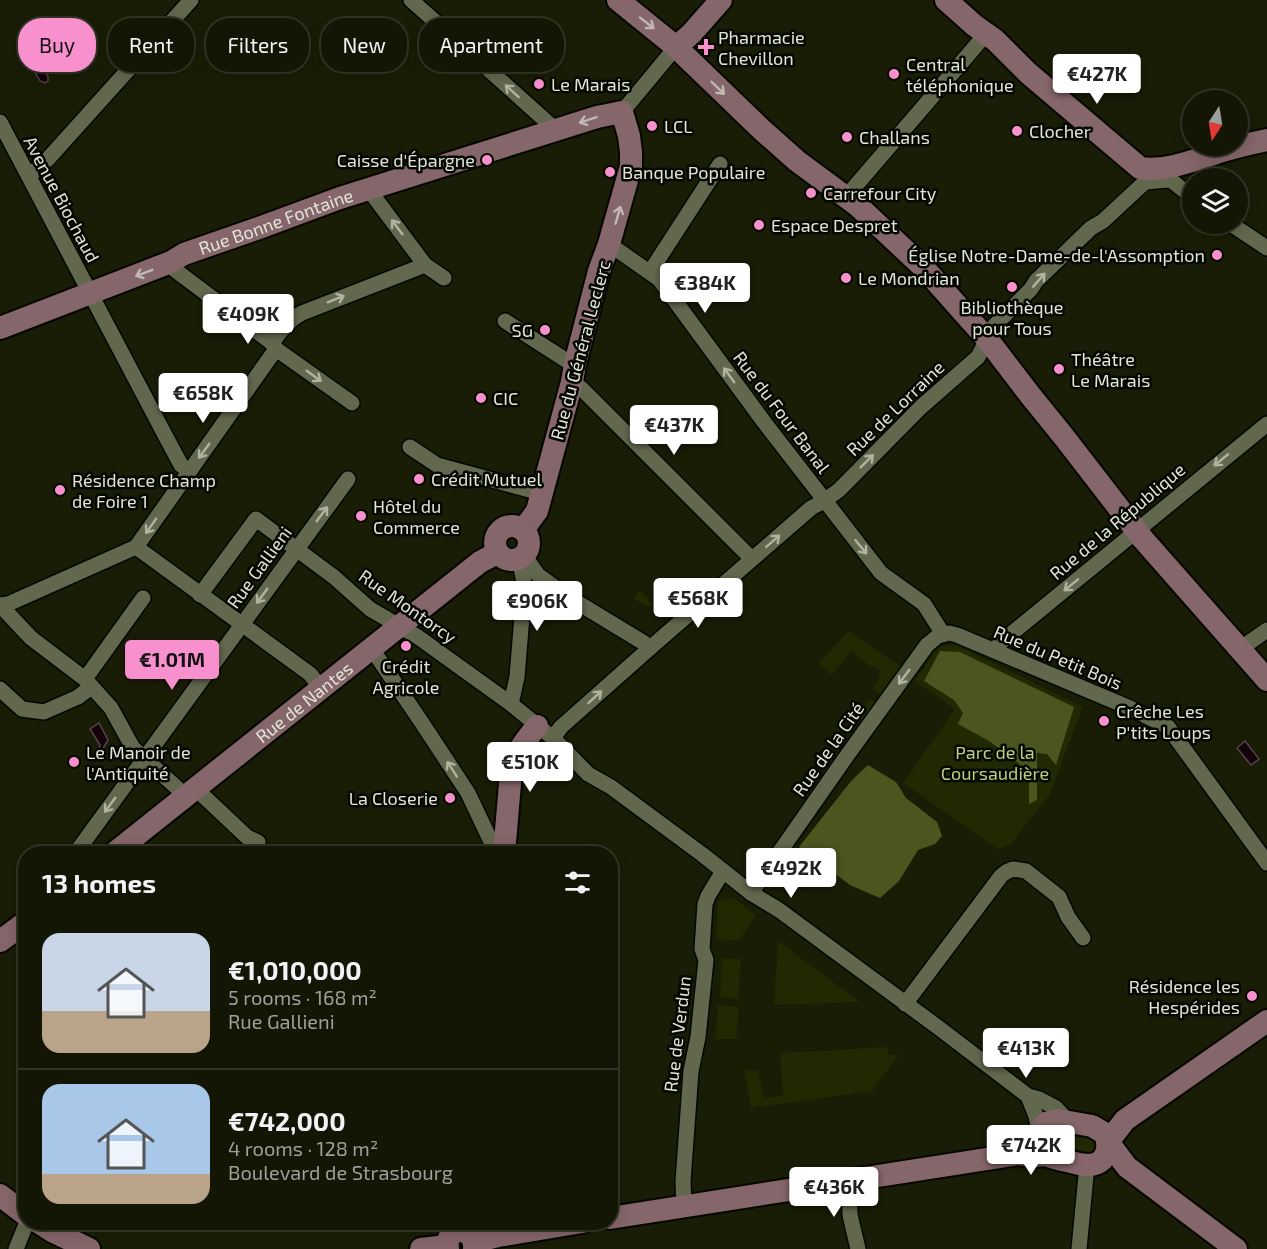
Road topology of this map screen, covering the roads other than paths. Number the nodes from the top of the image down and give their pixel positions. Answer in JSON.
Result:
{"nodes":[{"id":1,"x":191,"y":0,"type":"edge"},
{"id":2,"x":411,"y":0,"type":"edge"},
{"id":3,"x":618,"y":0,"type":"edge"},
{"id":4,"x":721,"y":0,"type":"edge"},
{"id":5,"x":946,"y":0,"type":"edge"},
{"id":6,"x":986,"y":34,"type":"junction"},
{"id":7,"x":676,"y":47,"type":"junction"},
{"id":8,"x":622,"y":112,"type":"junction"},
{"id":9,"x":0,"y":122,"type":"edge"},
{"id":10,"x":556,"y":130,"type":"junction"},
{"id":11,"x":1267,"y":140,"type":"edge"},
{"id":12,"x":720,"y":164,"type":"dead end"},
{"id":13,"x":1174,"y":173,"type":"junction"},
{"id":14,"x":1143,"y":175,"type":"junction"},
{"id":15,"x":29,"y":176,"type":"junction"},
{"id":16,"x":1182,"y":184,"type":"edge"},
{"id":17,"x":370,"y":189,"type":"junction"},
{"id":18,"x":845,"y":198,"type":"junction"},
{"id":19,"x":1246,"y":234,"type":"edge"},
{"id":20,"x":609,"y":244,"type":"junction"},
{"id":21,"x":1267,"y":248,"type":"edge"},
{"id":22,"x":171,"y":262,"type":"junction"},
{"id":23,"x":425,"y":265,"type":"junction"},
{"id":24,"x":650,"y":272,"type":"junction"},
{"id":25,"x":444,"y":278,"type":"dead end"},
{"id":26,"x":90,"y":293,"type":"junction"},
{"id":27,"x":505,"y":321,"type":"dead end"},
{"id":28,"x":0,"y":328,"type":"edge"},
{"id":29,"x":988,"y":340,"type":"junction"},
{"id":30,"x":274,"y":346,"type":"junction"},
{"id":31,"x":573,"y":374,"type":"junction"},
{"id":32,"x":352,"y":403,"type":"dead end"},
{"id":33,"x":1267,"y":424,"type":"edge"},
{"id":34,"x":410,"y":447,"type":"dead end"},
{"id":35,"x":189,"y":471,"type":"junction"},
{"id":36,"x":348,"y":479,"type":"dead end"},
{"id":37,"x":542,"y":494,"type":"junction"},
{"id":38,"x":824,"y":501,"type":"junction"},
{"id":39,"x":523,"y":530,"type":"junction"},
{"id":40,"x":1136,"y":531,"type":"junction"},
{"id":41,"x":136,"y":547,"type":"junction"},
{"id":42,"x":296,"y":549,"type":"junction"},
{"id":43,"x":497,"y":553,"type":"junction"},
{"id":44,"x":522,"y":557,"type":"junction"},
{"id":45,"x":752,"y":559,"type":"junction"},
{"id":46,"x":200,"y":595,"type":"junction"},
{"id":47,"x":143,"y":598,"type":"dead end"},
{"id":48,"x":0,"y":605,"type":"edge"},
{"id":49,"x":241,"y":625,"type":"junction"},
{"id":50,"x":400,"y":626,"type":"junction"},
{"id":51,"x":1267,"y":630,"type":"edge"},
{"id":52,"x":943,"y":634,"type":"junction"},
{"id":53,"x":650,"y":648,"type":"junction"},
{"id":54,"x":372,"y":649,"type":"junction"},
{"id":55,"x":1240,"y":649,"type":"junction"},
{"id":56,"x":995,"y":651,"type":"junction"},
{"id":57,"x":1267,"y":680,"type":"edge"},
{"id":58,"x":88,"y":683,"type":"junction"},
{"id":59,"x":321,"y":688,"type":"junction"},
{"id":60,"x":0,"y":689,"type":"edge"},
{"id":61,"x":511,"y":704,"type":"junction"},
{"id":62,"x":545,"y":732,"type":"junction"},
{"id":63,"x":144,"y":758,"type":"junction"},
{"id":64,"x":190,"y":792,"type":"junction"},
{"id":65,"x":258,"y":842,"type":"dead end"},
{"id":66,"x":81,"y":846,"type":"edge"},
{"id":67,"x":123,"y":846,"type":"edge"},
{"id":68,"x":493,"y":846,"type":"edge"},
{"id":69,"x":505,"y":846,"type":"edge"},
{"id":70,"x":1267,"y":863,"type":"edge"},
{"id":71,"x":723,"y":871,"type":"junction"},
{"id":72,"x":751,"y":893,"type":"junction"},
{"id":73,"x":18,"y":928,"type":"edge"},
{"id":74,"x":1083,"y":938,"type":"dead end"},
{"id":75,"x":0,"y":941,"type":"edge"},
{"id":76,"x":905,"y":1004,"type":"junction"},
{"id":77,"x":1267,"y":1021,"type":"edge"},
{"id":78,"x":1028,"y":1096,"type":"junction"},
{"id":79,"x":1069,"y":1122,"type":"junction"},
{"id":80,"x":1041,"y":1141,"type":"junction"},
{"id":81,"x":1098,"y":1148,"type":"junction"},
{"id":82,"x":849,"y":1181,"type":"junction"},
{"id":83,"x":684,"y":1207,"type":"junction"},
{"id":84,"x":618,"y":1217,"type":"edge"},
{"id":85,"x":22,"y":1230,"type":"edge"},
{"id":86,"x":50,"y":1230,"type":"edge"},
{"id":87,"x":512,"y":1230,"type":"edge"},
{"id":88,"x":477,"y":1234,"type":"edge"},
{"id":89,"x":447,"y":1248,"type":"edge"},
{"id":90,"x":16,"y":1249,"type":"edge"},
{"id":91,"x":89,"y":1249,"type":"edge"},
{"id":92,"x":421,"y":1249,"type":"edge"},
{"id":93,"x":858,"y":1249,"type":"edge"},
{"id":94,"x":1079,"y":1249,"type":"edge"},
{"id":95,"x":1236,"y":1249,"type":"edge"}],
"edges":[{"from":1,"to":15,"type":"street"},
{"from":10,"to":2,"type":"street","one_way":true},
{"from":3,"to":7,"type":"street","one_way":true},
{"from":4,"to":7,"type":"street"},
{"from":5,"to":6,"type":"street"},
{"from":6,"to":14,"type":"street"},
{"from":6,"to":18,"type":"street"},
{"from":7,"to":8,"type":"street"},
{"from":7,"to":18,"type":"street","one_way":true},
{"from":8,"to":10,"type":"street","name":"Rue Bonne Fontaine","one_way":true},
{"from":20,"to":8,"type":"street","name":"Rue du Général Leclerc","one_way":true},
{"from":9,"to":15,"type":"street","name":"Avenue Biochaud"},
{"from":10,"to":17,"type":"street","name":"Rue Bonne Fontaine"},
{"from":11,"to":13,"type":"street"},
{"from":12,"to":24,"type":"street"},
{"from":13,"to":14,"type":"street"},
{"from":13,"to":16,"type":"street"},
{"from":29,"to":14,"type":"street","name":"Rue de Lorraine","one_way":true},
{"from":15,"to":26,"type":"street","name":"Avenue Biochaud"},
{"from":17,"to":22,"type":"street","name":"Rue Bonne Fontaine"},
{"from":23,"to":17,"type":"street","one_way":true},
{"from":18,"to":29,"type":"street"},
{"from":19,"to":21,"type":"street"},
{"from":20,"to":24,"type":"street","name":"Rue du Four Banal"},
{"from":20,"to":31,"type":"street","name":"Rue du Général Leclerc"},
{"from":22,"to":26,"type":"street","name":"Rue Bonne Fontaine","one_way":true},
{"from":22,"to":30,"type":"street"},
{"from":23,"to":25,"type":"street"},
{"from":30,"to":23,"type":"street","one_way":true},
{"from":38,"to":24,"type":"street","name":"Rue du Four Banal","one_way":true},
{"from":26,"to":28,"type":"street","name":"Rue Bonne Fontaine"},
{"from":26,"to":35,"type":"street","name":"Avenue Biochaud"},
{"from":27,"to":31,"type":"street"},
{"from":38,"to":29,"type":"street","name":"Rue de Lorraine","one_way":true},
{"from":29,"to":40,"type":"street"},
{"from":30,"to":32,"type":"street","one_way":true},
{"from":30,"to":35,"type":"street","one_way":true},
{"from":31,"to":37,"type":"street","name":"Rue du Général Leclerc"},
{"from":31,"to":45,"type":"street"},
{"from":33,"to":40,"type":"street","name":"Rue de la République","one_way":true},
{"from":34,"to":37,"type":"street"},
{"from":35,"to":41,"type":"street","one_way":true},
{"from":42,"to":36,"type":"street","name":"Rue Gallieni","one_way":true},
{"from":37,"to":39,"type":"street","name":"Rue du Général Leclerc"},
{"from":45,"to":38,"type":"street","name":"Rue de Lorraine","one_way":true},
{"from":38,"to":52,"type":"street","one_way":true},
{"from":39,"to":43,"type":"street"},
{"from":39,"to":44,"type":"street"},
{"from":40,"to":55,"type":"street"},
{"from":40,"to":56,"type":"street","name":"Rue de la République","one_way":true},
{"from":41,"to":46,"type":"street"},
{"from":41,"to":48,"type":"street"},
{"from":42,"to":46,"type":"street","name":"Rue Montorcy"},
{"from":42,"to":49,"type":"street","name":"Rue Gallieni","one_way":true},
{"from":42,"to":50,"type":"street","name":"Rue Montorcy"},
{"from":43,"to":44,"type":"street"},
{"from":43,"to":50,"type":"street","name":"Rue de Nantes"},
{"from":44,"to":53,"type":"street"},
{"from":44,"to":61,"type":"street"},
{"from":45,"to":53,"type":"street","name":"Rue de Lorraine"},
{"from":46,"to":49,"type":"street"},
{"from":47,"to":58,"type":"street"},
{"from":48,"to":58,"type":"street"},
{"from":49,"to":59,"type":"street"},
{"from":49,"to":63,"type":"street","name":"Rue Gallieni"},
{"from":50,"to":54,"type":"street","name":"Rue de Nantes"},
{"from":50,"to":61,"type":"street","name":"Rue Montorcy"},
{"from":51,"to":55,"type":"street"},
{"from":52,"to":56,"type":"street","name":"Rue du Petit Bois"},
{"from":52,"to":72,"type":"street","name":"Rue de la Cité","one_way":true},
{"from":62,"to":53,"type":"street","name":"Rue de Lorraine","one_way":true},
{"from":54,"to":59,"type":"street","name":"Rue de Nantes"},
{"from":68,"to":54,"type":"street","one_way":true},
{"from":55,"to":57,"type":"street"},
{"from":56,"to":70,"type":"street","name":"Rue du Petit Bois"},
{"from":58,"to":60,"type":"street"},
{"from":58,"to":63,"type":"street"},
{"from":59,"to":64,"type":"street","name":"Rue de Nantes"},
{"from":61,"to":62,"type":"street","name":"Rue Montorcy"},
{"from":62,"to":69,"type":"street"},
{"from":62,"to":71,"type":"street","name":"Rue Montorcy"},
{"from":63,"to":64,"type":"street"},
{"from":63,"to":66,"type":"street","name":"Rue Gallieni","one_way":true},
{"from":64,"to":65,"type":"street"},
{"from":64,"to":67,"type":"street","name":"Rue de Nantes"},
{"from":71,"to":72,"type":"street","name":"Rue Montorcy"},
{"from":71,"to":83,"type":"street","name":"Rue de Verdun"},
{"from":72,"to":76,"type":"street","name":"Rue Montorcy"},
{"from":73,"to":75,"type":"street"},
{"from":74,"to":76,"type":"street"},
{"from":76,"to":78,"type":"street","name":"Rue Montorcy"},
{"from":77,"to":81,"type":"street"},
{"from":78,"to":79,"type":"street","name":"Rue Montorcy"},
{"from":78,"to":80,"type":"street"},
{"from":79,"to":80,"type":"street"},
{"from":79,"to":81,"type":"street"},
{"from":80,"to":81,"type":"street"},
{"from":80,"to":82,"type":"street"},
{"from":81,"to":94,"type":"street"},
{"from":81,"to":95,"type":"street"},
{"from":82,"to":83,"type":"street"},
{"from":82,"to":93,"type":"street"},
{"from":83,"to":84,"type":"street"},
{"from":85,"to":90,"type":"street"},
{"from":86,"to":91,"type":"street"},
{"from":87,"to":88,"type":"street"},
{"from":88,"to":89,"type":"street"},
{"from":89,"to":92,"type":"street"}]}
